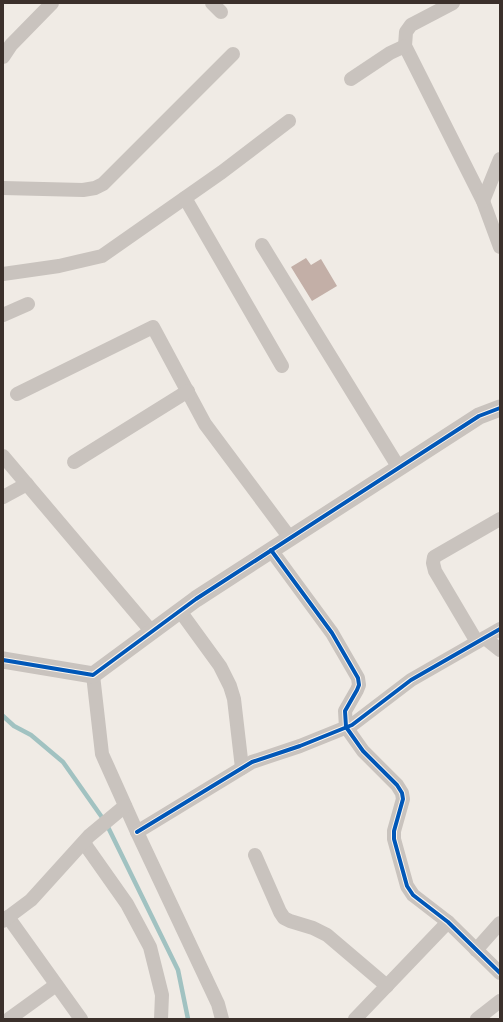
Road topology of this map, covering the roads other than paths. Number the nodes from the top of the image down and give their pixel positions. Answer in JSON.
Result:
{"nodes":[{"id":1,"x":52,"y":3,"type":"edge"},
{"id":2,"x":453,"y":3,"type":"edge"},
{"id":3,"x":405,"y":46,"type":"junction"},
{"id":4,"x":233,"y":54,"type":"dead end"},
{"id":5,"x":3,"y":57,"type":"edge"},
{"id":6,"x":351,"y":79,"type":"dead end"},
{"id":7,"x":288,"y":121,"type":"dead end"},
{"id":8,"x":500,"y":159,"type":"edge"},
{"id":9,"x":3,"y":188,"type":"edge"},
{"id":10,"x":185,"y":198,"type":"junction"},
{"id":11,"x":483,"y":201,"type":"junction"},
{"id":12,"x":262,"y":246,"type":"dead end"},
{"id":13,"x":500,"y":247,"type":"edge"},
{"id":14,"x":3,"y":274,"type":"edge"},
{"id":15,"x":28,"y":304,"type":"dead end"},
{"id":16,"x":3,"y":315,"type":"edge"},
{"id":17,"x":282,"y":366,"type":"dead end"},
{"id":18,"x":188,"y":391,"type":"junction"},
{"id":19,"x":17,"y":394,"type":"dead end"},
{"id":20,"x":500,"y":408,"type":"edge"},
{"id":21,"x":3,"y":456,"type":"edge"},
{"id":22,"x":74,"y":462,"type":"dead end"},
{"id":23,"x":399,"y":468,"type":"junction"},
{"id":24,"x":27,"y":484,"type":"junction"},
{"id":25,"x":3,"y":497,"type":"edge"},
{"id":26,"x":500,"y":519,"type":"edge"},
{"id":27,"x":290,"y":538,"type":"junction"},
{"id":28,"x":271,"y":550,"type":"junction"},
{"id":29,"x":180,"y":611,"type":"junction"},
{"id":30,"x":500,"y":629,"type":"edge"},
{"id":31,"x":152,"y":632,"type":"junction"},
{"id":32,"x":481,"y":640,"type":"junction"},
{"id":33,"x":500,"y":650,"type":"edge"},
{"id":34,"x":3,"y":660,"type":"edge"},
{"id":35,"x":94,"y":675,"type":"junction"},
{"id":36,"x":346,"y":727,"type":"junction"},
{"id":37,"x":242,"y":768,"type":"junction"},
{"id":38,"x":126,"y":806,"type":"junction"},
{"id":39,"x":137,"y":832,"type":"junction"},
{"id":40,"x":87,"y":840,"type":"junction"},
{"id":41,"x":255,"y":854,"type":"dead end"},
{"id":42,"x":5,"y":919,"type":"edge"},
{"id":43,"x":448,"y":922,"type":"junction"},
{"id":44,"x":500,"y":923,"type":"edge"},
{"id":45,"x":476,"y":950,"type":"junction"},
{"id":46,"x":500,"y":973,"type":"edge"},
{"id":47,"x":56,"y":985,"type":"junction"},
{"id":48,"x":387,"y":986,"type":"junction"},
{"id":49,"x":500,"y":1001,"type":"edge"},
{"id":50,"x":9,"y":1019,"type":"edge"},
{"id":51,"x":81,"y":1019,"type":"edge"},
{"id":52,"x":161,"y":1019,"type":"edge"},
{"id":53,"x":222,"y":1019,"type":"edge"},
{"id":54,"x":355,"y":1019,"type":"edge"},
{"id":55,"x":477,"y":1019,"type":"edge"}],
"edges":[{"from":1,"to":5,"type":"street"},
{"from":2,"to":3,"type":"street"},
{"from":3,"to":6,"type":"street"},
{"from":3,"to":11,"type":"street"},
{"from":4,"to":9,"type":"street"},
{"from":7,"to":10,"type":"street"},
{"from":8,"to":11,"type":"street"},
{"from":10,"to":14,"type":"street"},
{"from":10,"to":17,"type":"street"},
{"from":11,"to":13,"type":"street"},
{"from":12,"to":23,"type":"street"},
{"from":15,"to":16,"type":"street"},
{"from":18,"to":19,"type":"street"},
{"from":18,"to":22,"type":"street"},
{"from":18,"to":27,"type":"street"},
{"from":20,"to":23,"type":"street"},
{"from":21,"to":24,"type":"street"},
{"from":23,"to":27,"type":"street"},
{"from":24,"to":25,"type":"street"},
{"from":24,"to":31,"type":"street"},
{"from":26,"to":32,"type":"street"},
{"from":27,"to":28,"type":"street"},
{"from":28,"to":29,"type":"street"},
{"from":28,"to":36,"type":"street"},
{"from":29,"to":31,"type":"street"},
{"from":29,"to":37,"type":"street"},
{"from":30,"to":32,"type":"street"},
{"from":31,"to":35,"type":"street"},
{"from":32,"to":33,"type":"street"},
{"from":32,"to":36,"type":"street"},
{"from":34,"to":35,"type":"street"},
{"from":35,"to":38,"type":"street"},
{"from":36,"to":37,"type":"street"},
{"from":36,"to":43,"type":"street"},
{"from":37,"to":39,"type":"street"},
{"from":38,"to":39,"type":"street"},
{"from":38,"to":40,"type":"street"},
{"from":39,"to":53,"type":"street"},
{"from":40,"to":42,"type":"street"},
{"from":40,"to":52,"type":"street"},
{"from":41,"to":48,"type":"street"},
{"from":42,"to":47,"type":"street"},
{"from":43,"to":45,"type":"street"},
{"from":43,"to":48,"type":"street"},
{"from":44,"to":45,"type":"street"},
{"from":45,"to":46,"type":"street"},
{"from":47,"to":50,"type":"street"},
{"from":47,"to":51,"type":"street"},
{"from":48,"to":54,"type":"street"},
{"from":49,"to":55,"type":"street"}]}
